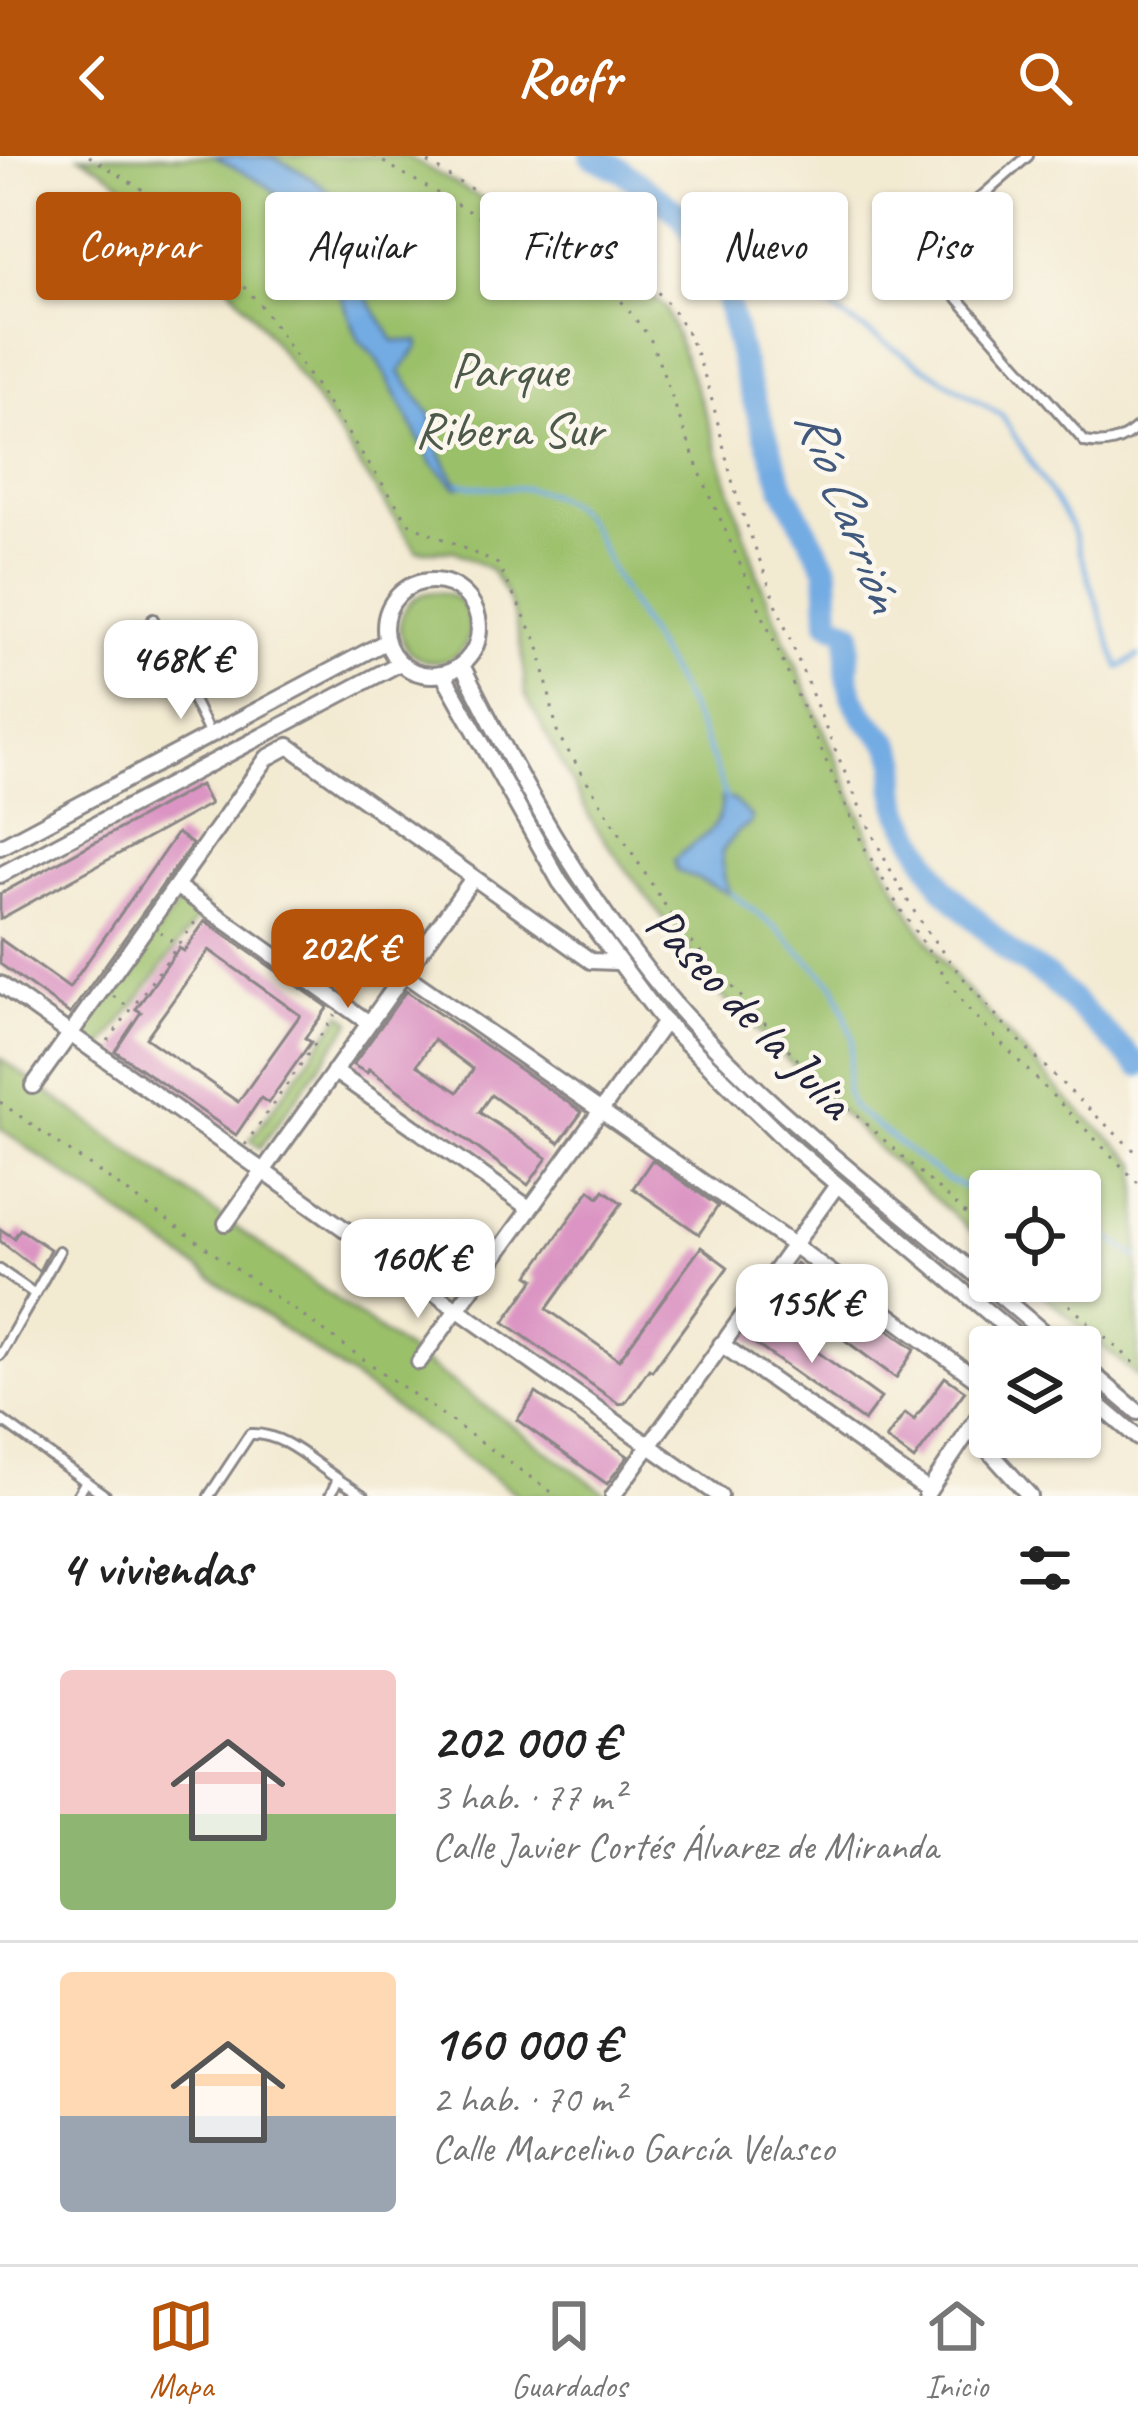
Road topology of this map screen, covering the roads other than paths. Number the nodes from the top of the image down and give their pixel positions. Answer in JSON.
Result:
{"nodes":[{"id":1,"x":1028,"y":156,"type":"edge"},
{"id":2,"x":1138,"y":428,"type":"edge"},
{"id":3,"x":153,"y":620,"type":"dead end"},
{"id":4,"x":387,"y":641,"type":"junction"},
{"id":5,"x":400,"y":663,"type":"junction"},
{"id":6,"x":462,"y":664,"type":"junction"},
{"id":7,"x":442,"y":674,"type":"junction"},
{"id":8,"x":210,"y":734,"type":"junction"},
{"id":9,"x":0,"y":847,"type":"edge"},
{"id":10,"x":0,"y":875,"type":"edge"},
{"id":11,"x":473,"y":878,"type":"junction"},
{"id":12,"x":176,"y":886,"type":"junction"},
{"id":13,"x":616,"y":962,"type":"junction"},
{"id":14,"x":404,"y":974,"type":"junction"},
{"id":15,"x":0,"y":984,"type":"edge"},
{"id":16,"x":665,"y":1022,"type":"junction"},
{"id":17,"x":370,"y":1023,"type":"junction"},
{"id":18,"x":70,"y":1034,"type":"junction"},
{"id":19,"x":334,"y":1071,"type":"junction"},
{"id":20,"x":33,"y":1086,"type":"road end"},
{"id":21,"x":599,"y":1112,"type":"junction"},
{"id":22,"x":264,"y":1172,"type":"junction"},
{"id":23,"x":837,"y":1185,"type":"junction"},
{"id":24,"x":529,"y":1208,"type":"junction"},
{"id":25,"x":226,"y":1223,"type":"dead end"},
{"id":26,"x":792,"y":1244,"type":"junction"},
{"id":27,"x":59,"y":1251,"type":"dead end"},
{"id":28,"x":0,"y":1270,"type":"edge"},
{"id":29,"x":34,"y":1294,"type":"junction"},
{"id":30,"x":456,"y":1309,"type":"junction"},
{"id":31,"x":1004,"y":1326,"type":"edge"},
{"id":32,"x":1036,"y":1326,"type":"edge"},
{"id":33,"x":721,"y":1344,"type":"junction"},
{"id":34,"x":1,"y":1356,"type":"edge"},
{"id":35,"x":419,"y":1362,"type":"road end"},
{"id":36,"x":969,"y":1374,"type":"edge"},
{"id":37,"x":1101,"y":1381,"type":"edge"},
{"id":38,"x":1101,"y":1407,"type":"edge"},
{"id":39,"x":1138,"y":1412,"type":"edge"},
{"id":40,"x":1,"y":1417,"type":"edge"},
{"id":41,"x":969,"y":1431,"type":"edge"},
{"id":42,"x":1138,"y":1438,"type":"edge"},
{"id":43,"x":648,"y":1445,"type":"junction"},
{"id":44,"x":995,"y":1458,"type":"edge"},
{"id":45,"x":338,"y":1479,"type":"junction"},
{"id":46,"x":86,"y":1481,"type":"junction"},
{"id":47,"x":927,"y":1494,"type":"edge"},
{"id":48,"x":77,"y":1496,"type":"edge"},
{"id":49,"x":106,"y":1496,"type":"edge"},
{"id":50,"x":208,"y":1496,"type":"edge"},
{"id":51,"x":330,"y":1496,"type":"edge"},
{"id":52,"x":364,"y":1496,"type":"edge"},
{"id":53,"x":614,"y":1496,"type":"edge"},
{"id":54,"x":720,"y":1496,"type":"edge"},
{"id":55,"x":1030,"y":1496,"type":"edge"}],
"edges":[{"from":1,"to":2,"type":"lane"},
{"from":3,"to":8,"type":"lane"},
{"from":4,"to":5,"type":"street"},
{"from":4,"to":6,"type":"street"},
{"from":4,"to":8,"type":"street"},
{"from":5,"to":7,"type":"street"},
{"from":5,"to":10,"type":"street"},
{"from":6,"to":7,"type":"street"},
{"from":6,"to":32,"type":"street","name":"Paseo de la Julia"},
{"from":7,"to":13,"type":"street","name":"Paseo de la Julia"},
{"from":8,"to":9,"type":"street"},
{"from":11,"to":12,"type":"street"},
{"from":11,"to":13,"type":"street"},
{"from":11,"to":14,"type":"street"},
{"from":12,"to":17,"type":"street"},
{"from":12,"to":18,"type":"street"},
{"from":13,"to":16,"type":"street","name":"Paseo de la Julia"},
{"from":14,"to":17,"type":"street"},
{"from":14,"to":21,"type":"street"},
{"from":15,"to":18,"type":"street"},
{"from":16,"to":21,"type":"street"},
{"from":16,"to":23,"type":"street","name":"Paseo de la Julia"},
{"from":17,"to":19,"type":"street"},
{"from":18,"to":20,"type":"street"},
{"from":18,"to":22,"type":"street"},
{"from":19,"to":22,"type":"street"},
{"from":19,"to":24,"type":"street"},
{"from":21,"to":24,"type":"street"},
{"from":21,"to":26,"type":"street"},
{"from":22,"to":25,"type":"street"},
{"from":22,"to":30,"type":"street"},
{"from":23,"to":26,"type":"street"},
{"from":23,"to":31,"type":"street","name":"Paseo de la Julia"},
{"from":24,"to":30,"type":"street"},
{"from":26,"to":33,"type":"street"},
{"from":26,"to":36,"type":"street"},
{"from":27,"to":29,"type":"lane"},
{"from":28,"to":29,"type":"lane"},
{"from":29,"to":34,"type":"lane"},
{"from":30,"to":35,"type":"street"},
{"from":30,"to":43,"type":"street"},
{"from":33,"to":43,"type":"street"},
{"from":33,"to":47,"type":"street"},
{"from":37,"to":39,"type":"street"},
{"from":38,"to":42,"type":"street"},
{"from":40,"to":46,"type":"lane"},
{"from":41,"to":47,"type":"street"},
{"from":43,"to":53,"type":"street"},
{"from":43,"to":54,"type":"street"},
{"from":44,"to":55,"type":"street"},
{"from":45,"to":50,"type":"lane"},
{"from":45,"to":51,"type":"lane"},
{"from":45,"to":52,"type":"lane"},
{"from":46,"to":48,"type":"lane"},
{"from":46,"to":49,"type":"lane"}]}
